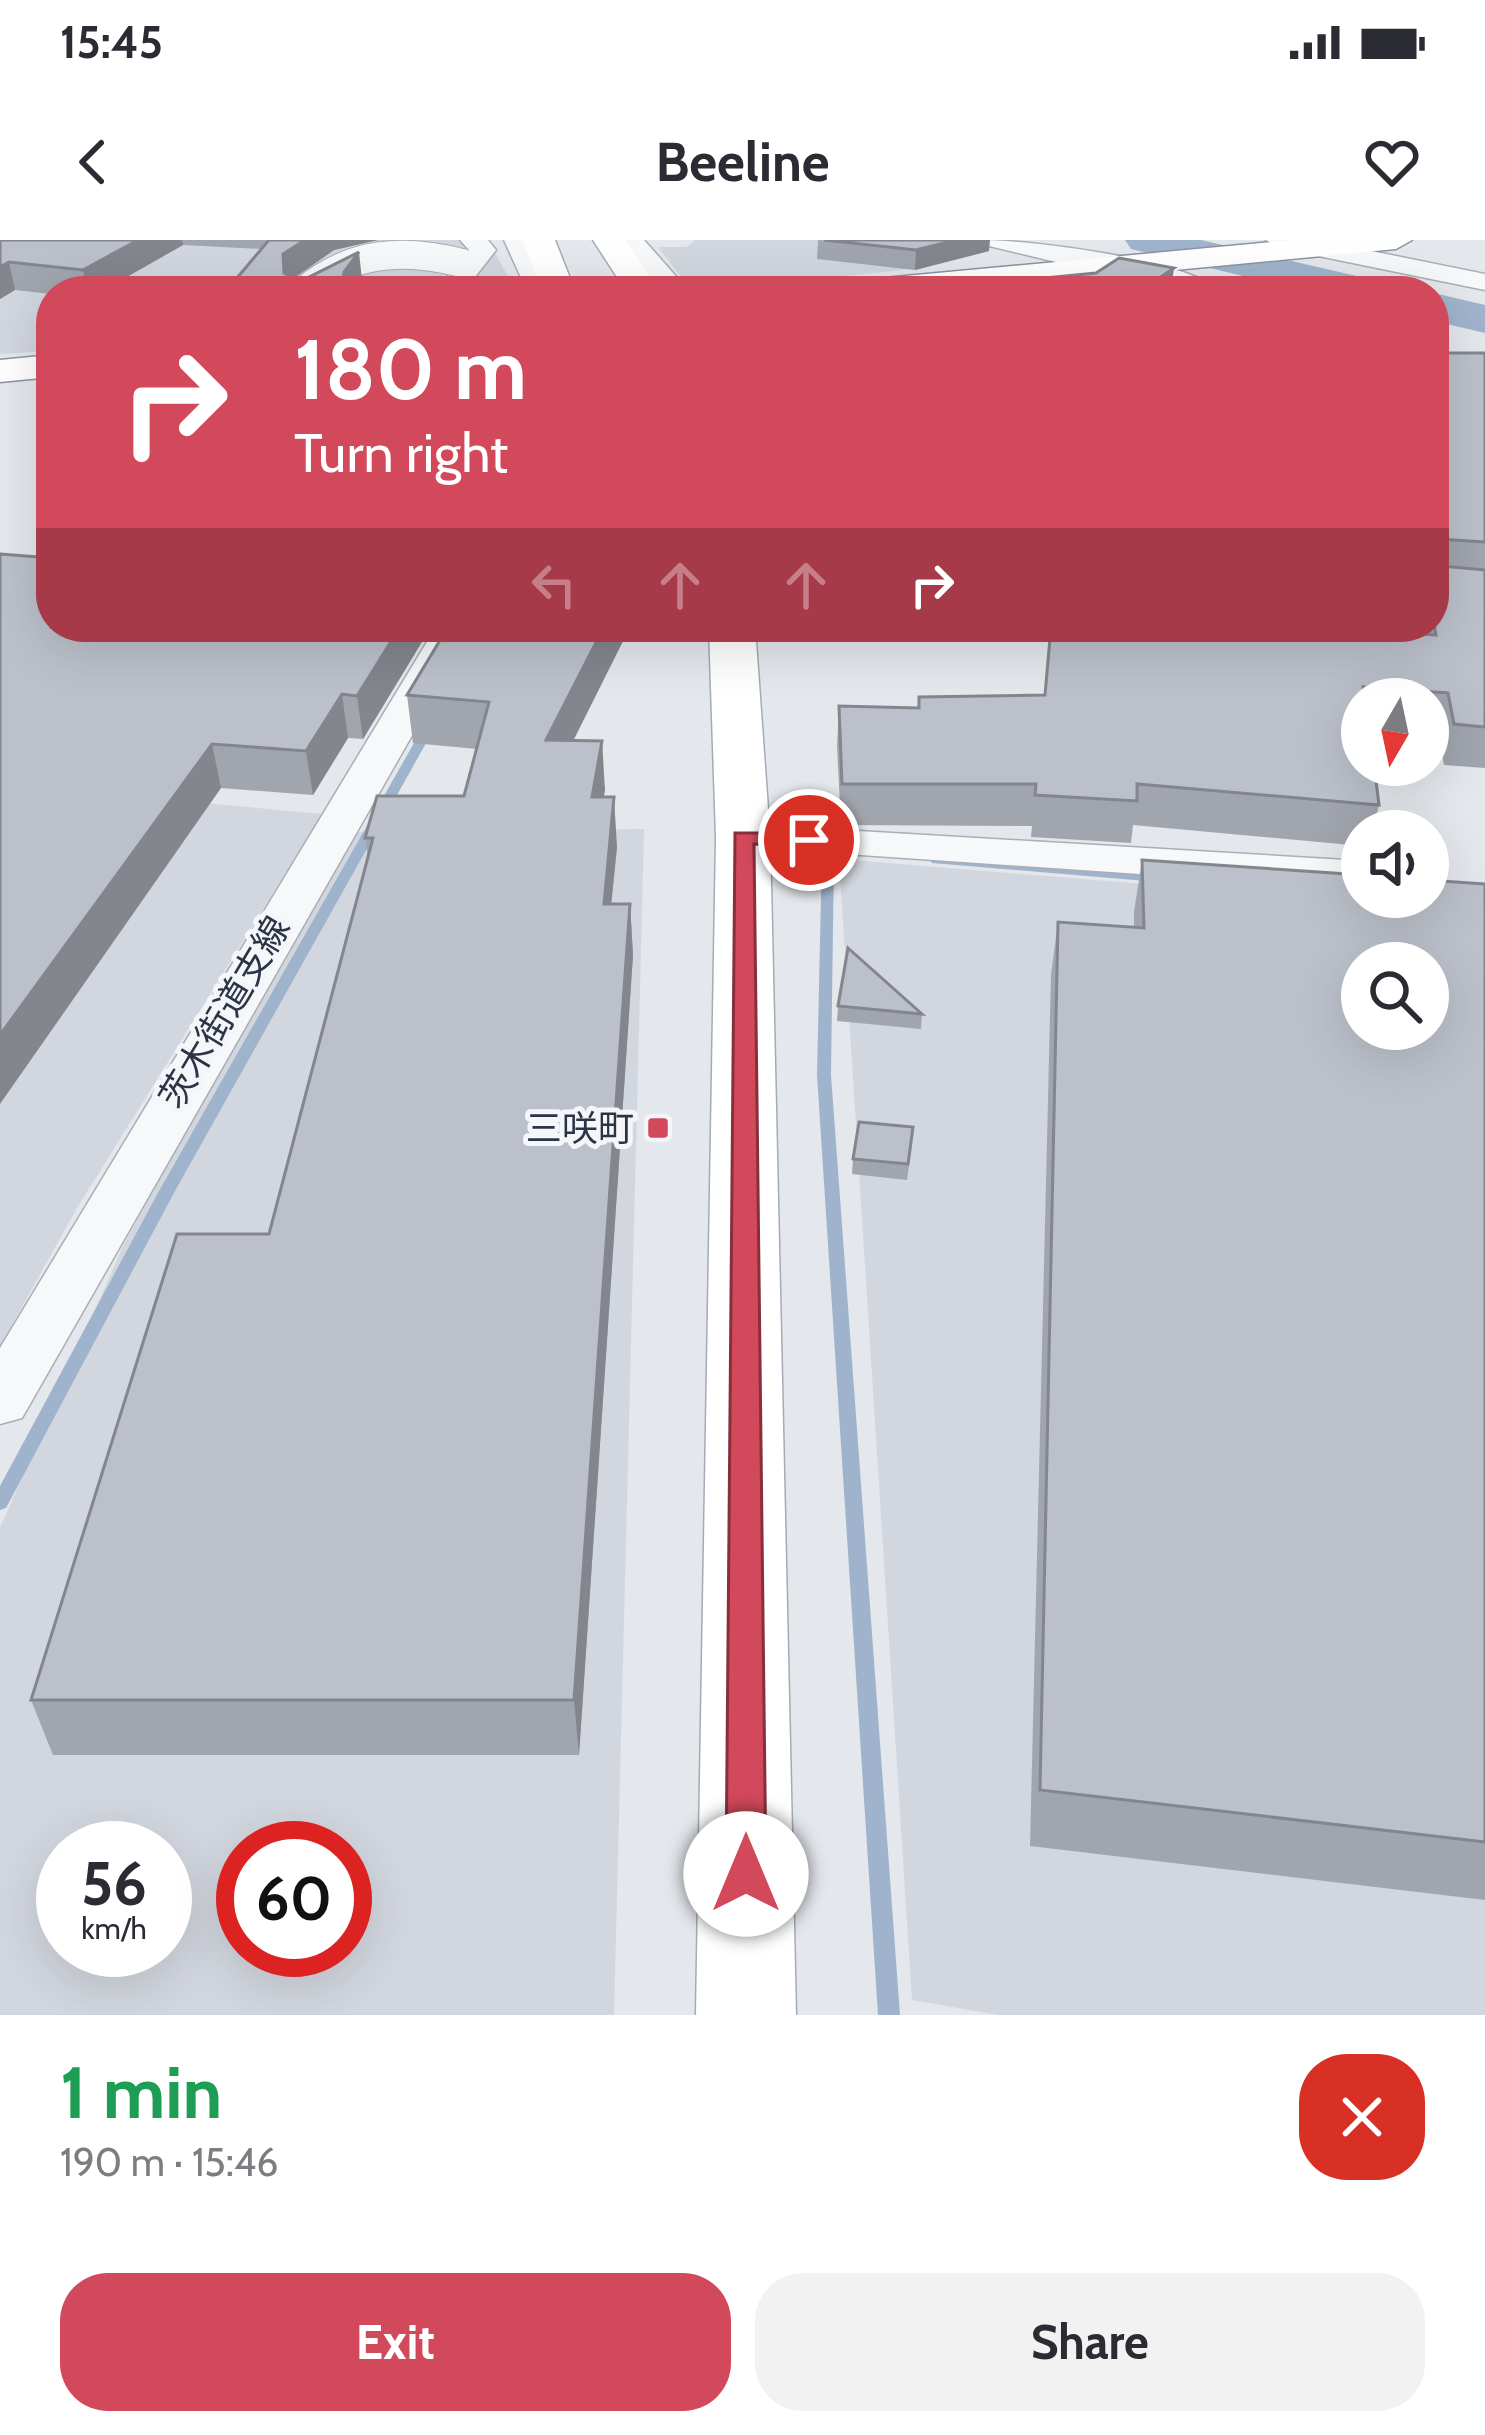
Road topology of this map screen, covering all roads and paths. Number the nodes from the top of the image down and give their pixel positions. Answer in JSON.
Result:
{"nodes":[{"id":1,"x":487,"y":240,"type":"edge"},
{"id":2,"x":517,"y":240,"type":"edge"},
{"id":3,"x":539,"y":240,"type":"edge"},
{"id":4,"x":576,"y":240,"type":"edge"},
{"id":5,"x":609,"y":240,"type":"edge"},
{"id":6,"x":631,"y":240,"type":"edge"},
{"id":7,"x":994,"y":240,"type":"edge"},
{"id":8,"x":1396,"y":240,"type":"edge"},
{"id":9,"x":1291,"y":246,"type":"edge"},
{"id":10,"x":470,"y":253,"type":"edge"},
{"id":11,"x":1134,"y":265,"type":"junction"},
{"id":12,"x":324,"y":276,"type":"edge"},
{"id":13,"x":534,"y":276,"type":"edge"},
{"id":14,"x":552,"y":276,"type":"edge"},
{"id":15,"x":600,"y":276,"type":"edge"},
{"id":16,"x":633,"y":276,"type":"edge"},
{"id":17,"x":657,"y":276,"type":"edge"},
{"id":18,"x":1014,"y":276,"type":"edge"},
{"id":19,"x":1164,"y":276,"type":"edge"},
{"id":20,"x":1485,"y":282,"type":"edge"},
{"id":21,"x":36,"y":367,"type":"edge"},
{"id":22,"x":0,"y":371,"type":"edge"},
{"id":23,"x":446,"y":642,"type":"edge"},
{"id":24,"x":733,"y":642,"type":"edge"},
{"id":25,"x":743,"y":837,"type":"junction"},
{"id":26,"x":1341,"y":874,"type":"edge"},
{"id":27,"x":0,"y":1401,"type":"edge"},
{"id":28,"x":746,"y":2015,"type":"edge"}],
"edges":[{"from":1,"to":10,"type":"street"},
{"from":2,"to":13,"type":"street"},
{"from":3,"to":14,"type":"main road"},
{"from":4,"to":15,"type":"main road"},
{"from":5,"to":16,"type":"main road"},
{"from":6,"to":17,"type":"street"},
{"from":7,"to":11,"type":"street"},
{"from":8,"to":9,"type":"main road"},
{"from":9,"to":11,"type":"main road"},
{"from":9,"to":20,"type":"street"},
{"from":10,"to":12,"type":"street","bridge":true},
{"from":11,"to":18,"type":"main road"},
{"from":11,"to":19,"type":"street"},
{"from":21,"to":22,"type":"main road"},
{"from":23,"to":27,"type":"street","name":"茨木街道支線"},
{"from":24,"to":25,"type":"main road"},
{"from":25,"to":26,"type":"street"},
{"from":25,"to":28,"type":"main road"}]}
